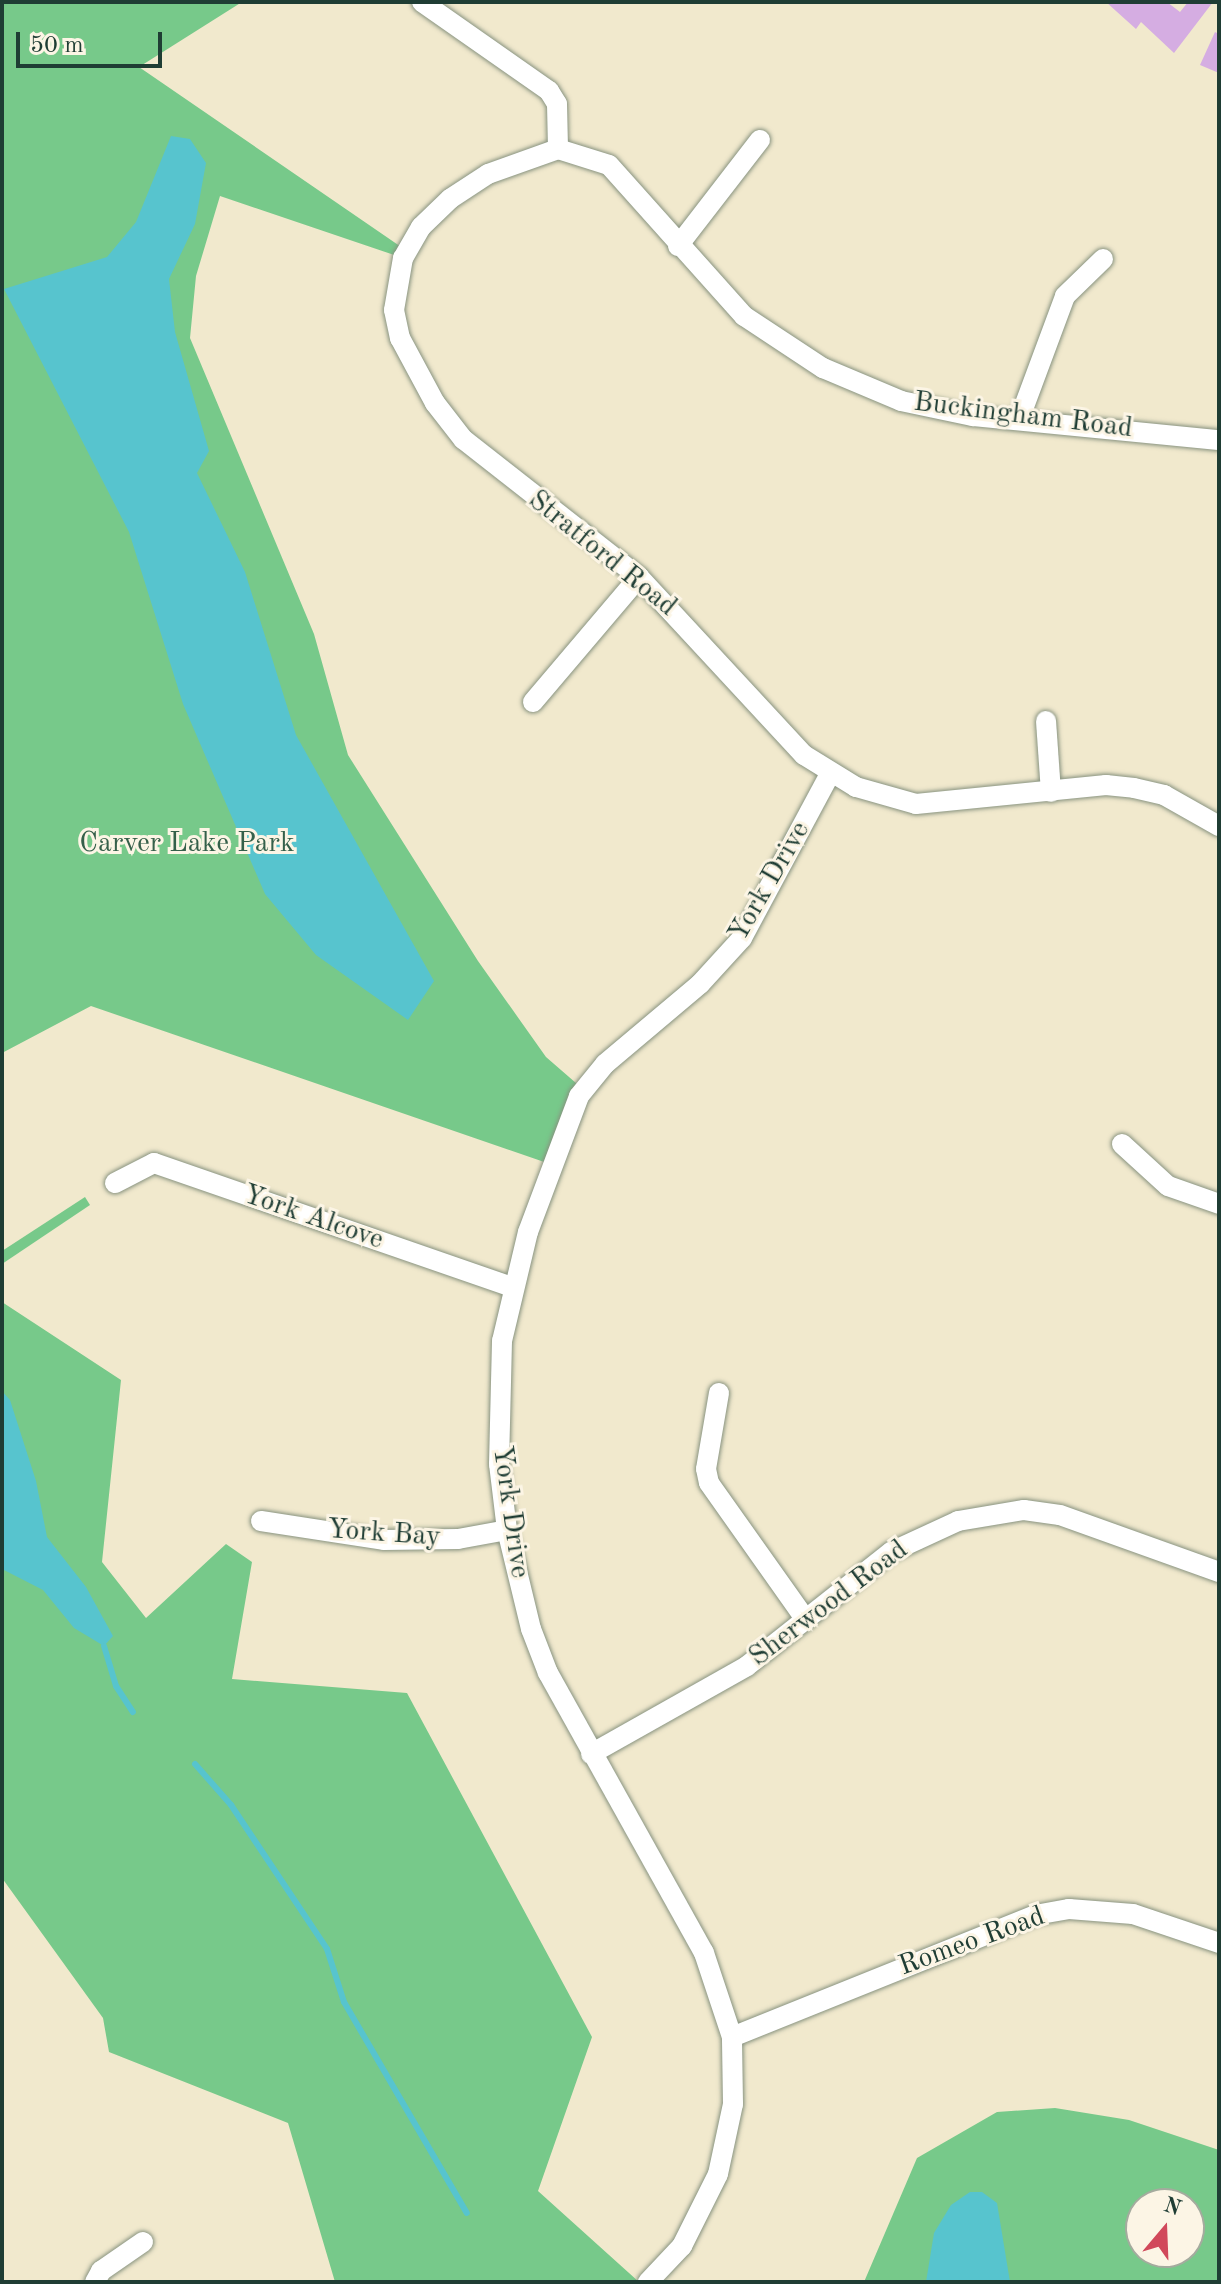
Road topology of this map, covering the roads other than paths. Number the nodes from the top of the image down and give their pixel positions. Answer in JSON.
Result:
{"nodes":[{"id":1,"x":422,"y":2,"type":"edge"},
{"id":2,"x":760,"y":140,"type":"dead end"},
{"id":3,"x":558,"y":149,"type":"junction"},
{"id":4,"x":678,"y":246,"type":"junction"},
{"id":5,"x":1103,"y":259,"type":"dead end"},
{"id":6,"x":1019,"y":420,"type":"junction"},
{"id":7,"x":1219,"y":440,"type":"edge"},
{"id":8,"x":639,"y":577,"type":"junction"},
{"id":9,"x":533,"y":702,"type":"dead end"},
{"id":10,"x":1046,"y":721,"type":"dead end"},
{"id":11,"x":830,"y":774,"type":"junction"},
{"id":12,"x":1051,"y":792,"type":"junction"},
{"id":13,"x":1219,"y":826,"type":"edge"},
{"id":14,"x":1122,"y":1144,"type":"dead end"},
{"id":15,"x":115,"y":1183,"type":"dead end"},
{"id":16,"x":1219,"y":1204,"type":"edge"},
{"id":17,"x":513,"y":1287,"type":"junction"},
{"id":18,"x":719,"y":1393,"type":"dead end"},
{"id":19,"x":261,"y":1521,"type":"dead end"},
{"id":20,"x":507,"y":1530,"type":"junction"},
{"id":21,"x":1219,"y":1572,"type":"edge"},
{"id":22,"x":806,"y":1620,"type":"junction"},
{"id":23,"x":591,"y":1754,"type":"junction"},
{"id":24,"x":1219,"y":1943,"type":"edge"},
{"id":25,"x":732,"y":2037,"type":"junction"},
{"id":26,"x":143,"y":2242,"type":"dead end"},
{"id":27,"x":95,"y":2282,"type":"edge"},
{"id":28,"x":648,"y":2282,"type":"edge"}],
"edges":[{"from":1,"to":3,"type":"street"},
{"from":2,"to":4,"type":"street"},
{"from":3,"to":4,"type":"street","name":"Buckingham Road"},
{"from":3,"to":8,"type":"street","name":"Stratford Road"},
{"from":4,"to":6,"type":"street","name":"Buckingham Road"},
{"from":5,"to":6,"type":"street"},
{"from":6,"to":7,"type":"street","name":"Buckingham Road"},
{"from":8,"to":9,"type":"street"},
{"from":8,"to":11,"type":"street","name":"Stratford Road"},
{"from":10,"to":12,"type":"street"},
{"from":11,"to":12,"type":"street","name":"Stratford Road"},
{"from":11,"to":17,"type":"street","name":"York Drive"},
{"from":12,"to":13,"type":"street","name":"Stratford Road"},
{"from":14,"to":16,"type":"street"},
{"from":15,"to":17,"type":"street","name":"York Alcove"},
{"from":17,"to":20,"type":"street","name":"York Drive"},
{"from":18,"to":22,"type":"street"},
{"from":19,"to":20,"type":"street","name":"York Bay"},
{"from":20,"to":23,"type":"street","name":"York Drive"},
{"from":21,"to":22,"type":"street","name":"Sherwood Road"},
{"from":22,"to":23,"type":"street","name":"Sherwood Road"},
{"from":23,"to":25,"type":"street","name":"York Drive"},
{"from":24,"to":25,"type":"street","name":"Romeo Road"},
{"from":25,"to":28,"type":"street","name":"York Drive"},
{"from":26,"to":27,"type":"street"}]}
